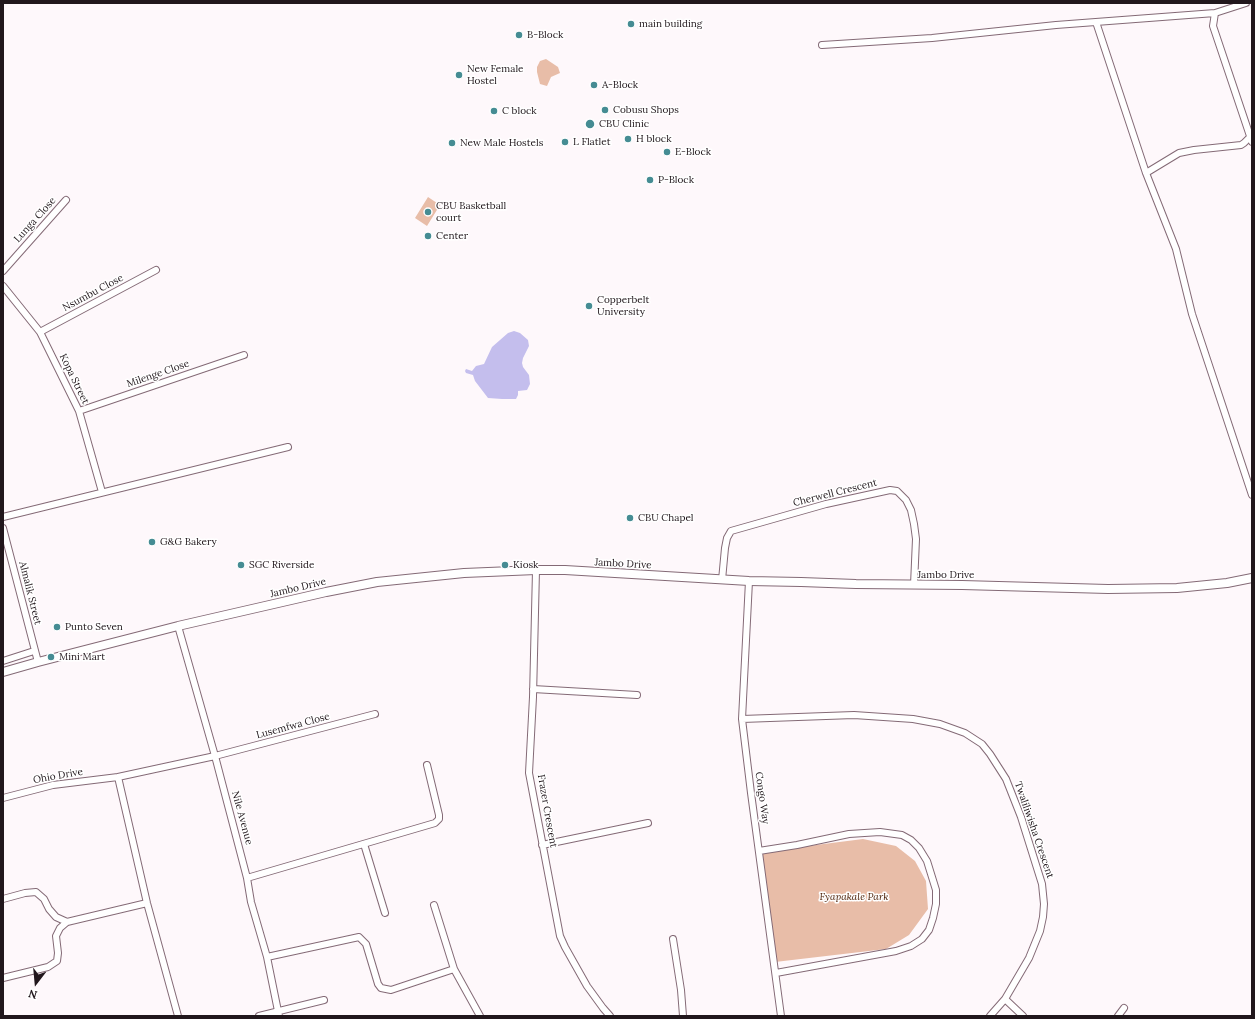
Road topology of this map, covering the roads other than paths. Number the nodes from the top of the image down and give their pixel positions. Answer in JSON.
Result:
{"nodes":[{"id":1,"x":1246,"y":3,"type":"edge"},
{"id":2,"x":1215,"y":13,"type":"junction"},
{"id":3,"x":1096,"y":22,"type":"junction"},
{"id":4,"x":822,"y":45,"type":"dead end"},
{"id":5,"x":1251,"y":139,"type":"edge"},
{"id":6,"x":1146,"y":173,"type":"junction"},
{"id":7,"x":66,"y":200,"type":"dead end"},
{"id":8,"x":156,"y":270,"type":"dead end"},
{"id":9,"x":3,"y":271,"type":"edge"},
{"id":10,"x":3,"y":286,"type":"edge"},
{"id":11,"x":40,"y":332,"type":"junction"},
{"id":12,"x":244,"y":355,"type":"dead end"},
{"id":13,"x":79,"y":411,"type":"junction"},
{"id":14,"x":288,"y":447,"type":"dead end"},
{"id":15,"x":102,"y":492,"type":"junction"},
{"id":16,"x":1252,"y":495,"type":"edge"},
{"id":17,"x":3,"y":517,"type":"edge"},
{"id":18,"x":3,"y":528,"type":"edge"},
{"id":19,"x":536,"y":570,"type":"junction"},
{"id":20,"x":1252,"y":578,"type":"edge"},
{"id":21,"x":722,"y":580,"type":"junction"},
{"id":22,"x":749,"y":581,"type":"junction"},
{"id":23,"x":914,"y":585,"type":"junction"},
{"id":24,"x":178,"y":626,"type":"junction"},
{"id":25,"x":34,"y":651,"type":"junction"},
{"id":26,"x":3,"y":661,"type":"edge"},
{"id":27,"x":38,"y":662,"type":"junction"},
{"id":28,"x":3,"y":672,"type":"edge"},
{"id":29,"x":533,"y":688,"type":"junction"},
{"id":30,"x":637,"y":695,"type":"dead end"},
{"id":31,"x":375,"y":714,"type":"dead end"},
{"id":32,"x":742,"y":719,"type":"junction"},
{"id":33,"x":215,"y":756,"type":"junction"},
{"id":34,"x":427,"y":765,"type":"dead end"},
{"id":35,"x":118,"y":777,"type":"junction"},
{"id":36,"x":3,"y":798,"type":"edge"},
{"id":37,"x":648,"y":823,"type":"dead end"},
{"id":38,"x":364,"y":844,"type":"junction"},
{"id":39,"x":542,"y":845,"type":"junction"},
{"id":40,"x":760,"y":851,"type":"junction"},
{"id":41,"x":247,"y":878,"type":"junction"},
{"id":42,"x":3,"y":899,"type":"edge"},
{"id":43,"x":147,"y":903,"type":"junction"},
{"id":44,"x":434,"y":906,"type":"dead end"},
{"id":45,"x":385,"y":913,"type":"dead end"},
{"id":46,"x":67,"y":922,"type":"junction"},
{"id":47,"x":673,"y":939,"type":"dead end"},
{"id":48,"x":267,"y":957,"type":"junction"},
{"id":49,"x":454,"y":969,"type":"junction"},
{"id":50,"x":776,"y":972,"type":"junction"},
{"id":51,"x":3,"y":978,"type":"edge"},
{"id":52,"x":1005,"y":999,"type":"junction"},
{"id":53,"x":324,"y":1000,"type":"dead end"},
{"id":54,"x":1124,"y":1008,"type":"dead end"},
{"id":55,"x":279,"y":1014,"type":"edge"},
{"id":56,"x":178,"y":1016,"type":"edge"},
{"id":57,"x":259,"y":1016,"type":"edge"},
{"id":58,"x":480,"y":1016,"type":"edge"},
{"id":59,"x":610,"y":1016,"type":"edge"},
{"id":60,"x":683,"y":1016,"type":"edge"},
{"id":61,"x":781,"y":1016,"type":"edge"},
{"id":62,"x":990,"y":1016,"type":"edge"},
{"id":63,"x":1023,"y":1016,"type":"edge"},
{"id":64,"x":1118,"y":1016,"type":"edge"}],
"edges":[{"from":1,"to":2,"type":"street"},
{"from":2,"to":3,"type":"street"},
{"from":2,"to":5,"type":"street"},
{"from":3,"to":4,"type":"street"},
{"from":3,"to":6,"type":"street"},
{"from":5,"to":6,"type":"street"},
{"from":6,"to":16,"type":"street"},
{"from":7,"to":9,"type":"street","name":"Lunga Close"},
{"from":8,"to":11,"type":"street","name":"Nsumbu Close"},
{"from":10,"to":11,"type":"street","name":"Kopa Street"},
{"from":11,"to":13,"type":"street","name":"Kopa Street"},
{"from":12,"to":13,"type":"street","name":"Milenge Close"},
{"from":13,"to":15,"type":"street","name":"Kopa Street"},
{"from":14,"to":15,"type":"street"},
{"from":15,"to":17,"type":"street"},
{"from":18,"to":25,"type":"street","name":"Almalik Street"},
{"from":19,"to":21,"type":"main road","name":"Jambo Drive"},
{"from":19,"to":24,"type":"main road","name":"Jambo Drive"},
{"from":19,"to":29,"type":"street","name":"Frazer Crescent"},
{"from":20,"to":23,"type":"main road","name":"Jambo Drive"},
{"from":21,"to":22,"type":"main road","name":"Jambo Drive"},
{"from":21,"to":23,"type":"street","name":"Cherwell Crescent"},
{"from":22,"to":23,"type":"main road","name":"Jambo Drive"},
{"from":22,"to":32,"type":"street","name":"Congo Way"},
{"from":24,"to":27,"type":"main road","name":"Jambo Drive"},
{"from":24,"to":33,"type":"street","name":"Nile Avenue"},
{"from":25,"to":26,"type":"street"},
{"from":25,"to":27,"type":"street","name":"Almalik Street"},
{"from":27,"to":28,"type":"main road","name":"Jambo Drive"},
{"from":29,"to":30,"type":"street"},
{"from":29,"to":39,"type":"street","name":"Frazer Crescent"},
{"from":31,"to":33,"type":"street","name":"Lusemfwa Close"},
{"from":32,"to":40,"type":"street","name":"Congo Way"},
{"from":32,"to":52,"type":"street","name":"Twaliliwisha Crescent"},
{"from":33,"to":35,"type":"street","name":"Lusemfwa Close"},
{"from":33,"to":41,"type":"street","name":"Nile Avenue"},
{"from":34,"to":38,"type":"street"},
{"from":35,"to":36,"type":"street","name":"Ohio Drive"},
{"from":35,"to":43,"type":"street"},
{"from":37,"to":39,"type":"street"},
{"from":38,"to":41,"type":"street"},
{"from":38,"to":45,"type":"street"},
{"from":39,"to":59,"type":"street","name":"Frazer Crescent"},
{"from":40,"to":50,"type":"street","name":"Congo Way"},
{"from":40,"to":50,"type":"street"},
{"from":41,"to":48,"type":"street","name":"Nile Avenue"},
{"from":42,"to":46,"type":"street"},
{"from":43,"to":46,"type":"street"},
{"from":43,"to":56,"type":"street"},
{"from":44,"to":49,"type":"street"},
{"from":46,"to":51,"type":"street"},
{"from":47,"to":60,"type":"street"},
{"from":48,"to":49,"type":"street"},
{"from":48,"to":55,"type":"street","name":"Nile Avenue"},
{"from":49,"to":58,"type":"street"},
{"from":50,"to":61,"type":"street","name":"Congo Way"},
{"from":52,"to":62,"type":"street","name":"Twaliliwisha Crescent"},
{"from":52,"to":63,"type":"street"},
{"from":53,"to":55,"type":"street"},
{"from":54,"to":64,"type":"street"},
{"from":55,"to":57,"type":"street"}]}
